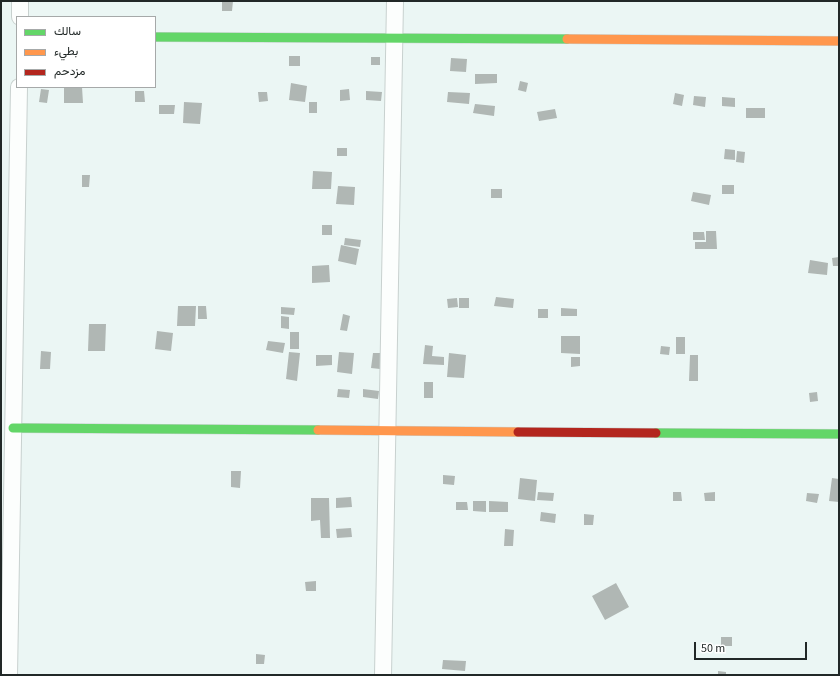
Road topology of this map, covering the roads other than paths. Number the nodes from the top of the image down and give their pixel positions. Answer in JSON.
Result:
{"nodes":[{"id":1,"x":20,"y":1,"type":"edge"},
{"id":2,"x":395,"y":1,"type":"edge"},
{"id":3,"x":20,"y":16,"type":"edge"},
{"id":4,"x":156,"y":37,"type":"edge"},
{"id":5,"x":394,"y":38,"type":"junction"},
{"id":6,"x":839,"y":41,"type":"edge"},
{"id":7,"x":19,"y":88,"type":"edge"},
{"id":8,"x":13,"y":428,"type":"junction"},
{"id":9,"x":387,"y":431,"type":"junction"},
{"id":10,"x":839,"y":434,"type":"edge"},
{"id":11,"x":9,"y":675,"type":"edge"},
{"id":12,"x":383,"y":675,"type":"edge"}],
"edges":[{"from":1,"to":3,"type":"street"},
{"from":2,"to":5,"type":"street"},
{"from":4,"to":5,"type":"street"},
{"from":5,"to":6,"type":"street"},
{"from":5,"to":9,"type":"street"},
{"from":7,"to":8,"type":"street"},
{"from":8,"to":9,"type":"street"},
{"from":8,"to":11,"type":"street"},
{"from":9,"to":10,"type":"street"},
{"from":9,"to":12,"type":"street"}]}
